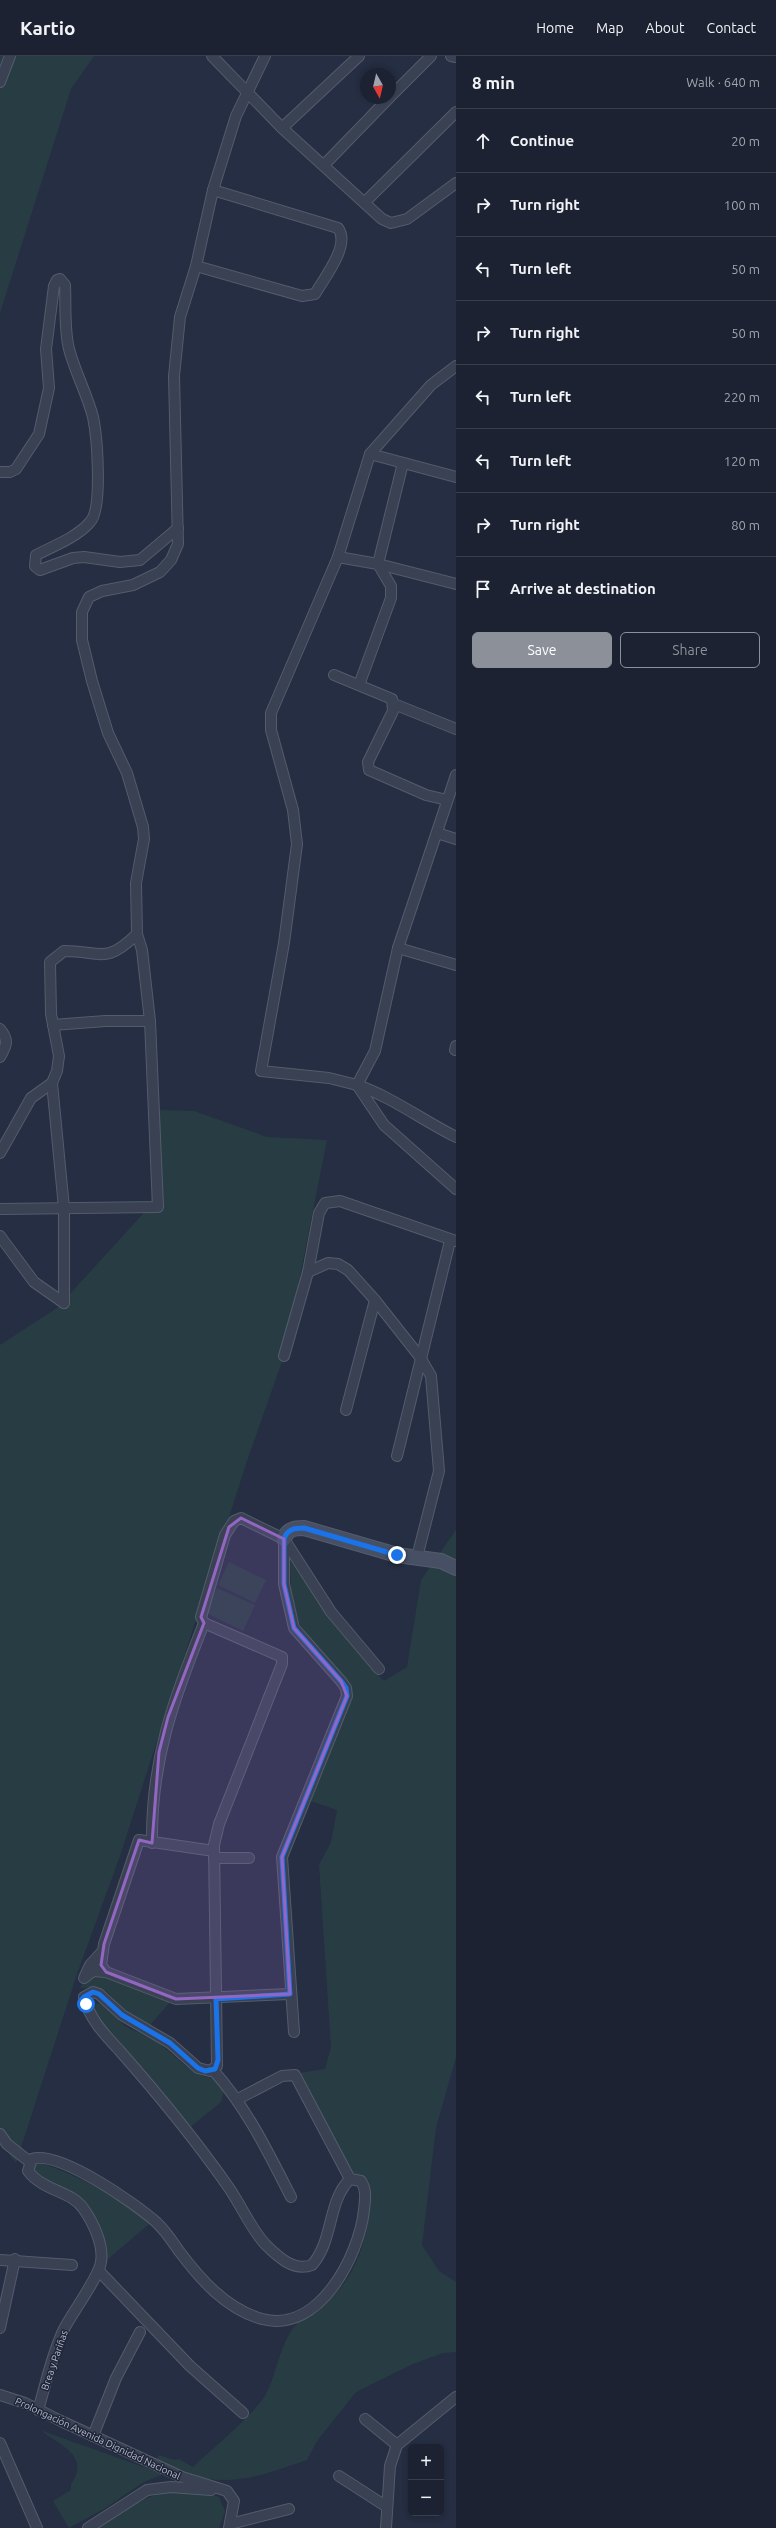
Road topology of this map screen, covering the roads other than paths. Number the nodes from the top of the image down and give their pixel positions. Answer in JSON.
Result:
{"nodes":[{"id":1,"x":10,"y":56,"type":"edge"},
{"id":2,"x":212,"y":56,"type":"edge"},
{"id":3,"x":265,"y":56,"type":"edge"},
{"id":4,"x":359,"y":56,"type":"edge"},
{"id":5,"x":431,"y":56,"type":"edge"},
{"id":6,"x":451,"y":56,"type":"edge"},
{"id":7,"x":456,"y":57,"type":"edge"},
{"id":8,"x":0,"y":82,"type":"edge"},
{"id":9,"x":246,"y":92,"type":"junction"},
{"id":10,"x":396,"y":92,"type":"edge"},
{"id":11,"x":384,"y":104,"type":"edge"},
{"id":12,"x":456,"y":112,"type":"edge"},
{"id":13,"x":282,"y":128,"type":"junction"},
{"id":14,"x":324,"y":165,"type":"junction"},
{"id":15,"x":456,"y":183,"type":"edge"},
{"id":16,"x":213,"y":190,"type":"junction"},
{"id":17,"x":365,"y":202,"type":"junction"},
{"id":18,"x":196,"y":266,"type":"junction"},
{"id":19,"x":456,"y":366,"type":"edge"},
{"id":20,"x":370,"y":454,"type":"junction"},
{"id":21,"x":403,"y":463,"type":"junction"},
{"id":22,"x":0,"y":472,"type":"edge"},
{"id":23,"x":456,"y":477,"type":"edge"},
{"id":24,"x":178,"y":528,"type":"junction"},
{"id":25,"x":338,"y":558,"type":"junction"},
{"id":26,"x":378,"y":564,"type":"junction"},
{"id":27,"x":456,"y":584,"type":"edge"},
{"id":28,"x":334,"y":674,"type":"dead end"},
{"id":29,"x":359,"y":685,"type":"junction"},
{"id":30,"x":394,"y":704,"type":"junction"},
{"id":31,"x":456,"y":729,"type":"edge"},
{"id":32,"x":456,"y":775,"type":"edge"},
{"id":33,"x":447,"y":800,"type":"junction"},
{"id":34,"x":437,"y":833,"type":"junction"},
{"id":35,"x":456,"y":839,"type":"edge"},
{"id":36,"x":137,"y":934,"type":"junction"},
{"id":37,"x":398,"y":948,"type":"junction"},
{"id":38,"x":456,"y":965,"type":"edge"},
{"id":39,"x":150,"y":1021,"type":"junction"},
{"id":40,"x":53,"y":1025,"type":"junction"},
{"id":41,"x":0,"y":1029,"type":"edge"},
{"id":42,"x":0,"y":1057,"type":"edge"},
{"id":43,"x":52,"y":1083,"type":"junction"},
{"id":44,"x":357,"y":1084,"type":"junction"},
{"id":45,"x":456,"y":1137,"type":"edge"},
{"id":46,"x":0,"y":1153,"type":"edge"},
{"id":47,"x":456,"y":1189,"type":"edge"},
{"id":48,"x":64,"y":1208,"type":"junction"},
{"id":49,"x":0,"y":1209,"type":"edge"},
{"id":50,"x":0,"y":1236,"type":"edge"},
{"id":51,"x":453,"y":1241,"type":"edge"},
{"id":52,"x":308,"y":1272,"type":"junction"},
{"id":53,"x":375,"y":1300,"type":"junction"},
{"id":54,"x":284,"y":1356,"type":"dead end"},
{"id":55,"x":420,"y":1357,"type":"junction"},
{"id":56,"x":346,"y":1410,"type":"dead end"},
{"id":57,"x":397,"y":1456,"type":"dead end"},
{"id":58,"x":284,"y":1539,"type":"junction"},
{"id":59,"x":417,"y":1558,"type":"junction"},
{"id":60,"x":456,"y":1568,"type":"edge"},
{"id":61,"x":204,"y":1623,"type":"junction"},
{"id":62,"x":379,"y":1669,"type":"dead end"},
{"id":63,"x":152,"y":1843,"type":"junction"},
{"id":64,"x":214,"y":1854,"type":"junction"},
{"id":65,"x":249,"y":1858,"type":"dead end"},
{"id":66,"x":102,"y":1953,"type":"junction"},
{"id":67,"x":106,"y":1972,"type":"junction"},
{"id":68,"x":290,"y":1994,"type":"junction"},
{"id":69,"x":216,"y":1999,"type":"junction"},
{"id":70,"x":294,"y":2032,"type":"dead end"},
{"id":71,"x":213,"y":2070,"type":"junction"},
{"id":72,"x":238,"y":2099,"type":"junction"},
{"id":73,"x":0,"y":2134,"type":"edge"},
{"id":74,"x":30,"y":2162,"type":"junction"},
{"id":75,"x":350,"y":2179,"type":"junction"},
{"id":76,"x":291,"y":2197,"type":"dead end"},
{"id":77,"x":15,"y":2259,"type":"junction"},
{"id":78,"x":0,"y":2260,"type":"edge"},
{"id":79,"x":72,"y":2265,"type":"dead end"},
{"id":80,"x":99,"y":2271,"type":"junction"},
{"id":81,"x":0,"y":2328,"type":"edge"},
{"id":82,"x":140,"y":2332,"type":"dead end"},
{"id":83,"x":0,"y":2395,"type":"edge"},
{"id":84,"x":456,"y":2397,"type":"edge"},
{"id":85,"x":38,"y":2410,"type":"junction"},
{"id":86,"x":243,"y":2412,"type":"dead end"},
{"id":87,"x":365,"y":2419,"type":"dead end"},
{"id":88,"x":92,"y":2436,"type":"junction"},
{"id":89,"x":0,"y":2443,"type":"edge"},
{"id":90,"x":397,"y":2445,"type":"junction"},
{"id":91,"x":339,"y":2476,"type":"dead end"},
{"id":92,"x":219,"y":2488,"type":"junction"},
{"id":93,"x":387,"y":2507,"type":"junction"},
{"id":94,"x":289,"y":2509,"type":"dead end"},
{"id":95,"x":229,"y":2526,"type":"edge"},
{"id":96,"x":37,"y":2528,"type":"edge"},
{"id":97,"x":88,"y":2528,"type":"edge"},
{"id":98,"x":386,"y":2528,"type":"edge"}],
"edges":[{"from":1,"to":8,"type":"street"},
{"from":2,"to":9,"type":"street"},
{"from":3,"to":9,"type":"street"},
{"from":4,"to":13,"type":"street"},
{"from":5,"to":10,"type":"street"},
{"from":6,"to":7,"type":"street"},
{"from":9,"to":13,"type":"street"},
{"from":9,"to":16,"type":"street"},
{"from":11,"to":14,"type":"street"},
{"from":12,"to":17,"type":"street"},
{"from":13,"to":14,"type":"street"},
{"from":14,"to":17,"type":"street"},
{"from":15,"to":17,"type":"street"},
{"from":16,"to":18,"type":"street"},
{"from":16,"to":18,"type":"street"},
{"from":18,"to":24,"type":"street"},
{"from":19,"to":20,"type":"street"},
{"from":20,"to":21,"type":"street"},
{"from":20,"to":25,"type":"street"},
{"from":21,"to":23,"type":"street"},
{"from":21,"to":26,"type":"street"},
{"from":22,"to":24,"type":"street"},
{"from":24,"to":36,"type":"street"},
{"from":25,"to":26,"type":"street"},
{"from":25,"to":44,"type":"street"},
{"from":26,"to":27,"type":"street"},
{"from":26,"to":29,"type":"street"},
{"from":28,"to":29,"type":"street"},
{"from":29,"to":30,"type":"street"},
{"from":30,"to":31,"type":"street"},
{"from":30,"to":33,"type":"street"},
{"from":32,"to":33,"type":"street"},
{"from":33,"to":34,"type":"street"},
{"from":34,"to":35,"type":"street"},
{"from":34,"to":37,"type":"street"},
{"from":36,"to":39,"type":"street"},
{"from":36,"to":40,"type":"street"},
{"from":37,"to":38,"type":"street"},
{"from":37,"to":44,"type":"street"},
{"from":39,"to":40,"type":"street"},
{"from":39,"to":48,"type":"street"},
{"from":40,"to":43,"type":"street"},
{"from":41,"to":42,"type":"street"},
{"from":43,"to":46,"type":"street"},
{"from":43,"to":48,"type":"street"},
{"from":44,"to":45,"type":"street"},
{"from":44,"to":47,"type":"street"},
{"from":48,"to":49,"type":"street"},
{"from":48,"to":50,"type":"street"},
{"from":51,"to":52,"type":"street"},
{"from":51,"to":55,"type":"street"},
{"from":52,"to":53,"type":"street"},
{"from":52,"to":54,"type":"street"},
{"from":53,"to":55,"type":"street"},
{"from":53,"to":56,"type":"street"},
{"from":55,"to":57,"type":"street"},
{"from":55,"to":59,"type":"street"},
{"from":58,"to":59,"type":"street"},
{"from":58,"to":61,"type":"street"},
{"from":58,"to":62,"type":"street"},
{"from":58,"to":68,"type":"street"},
{"from":59,"to":60,"type":"street"},
{"from":61,"to":63,"type":"street"},
{"from":61,"to":64,"type":"street"},
{"from":63,"to":64,"type":"street"},
{"from":63,"to":66,"type":"street"},
{"from":64,"to":65,"type":"street"},
{"from":64,"to":69,"type":"street"},
{"from":66,"to":67,"type":"street"},
{"from":66,"to":67,"type":"street"},
{"from":67,"to":69,"type":"street"},
{"from":68,"to":69,"type":"street"},
{"from":68,"to":70,"type":"street"},
{"from":69,"to":71,"type":"street"},
{"from":71,"to":72,"type":"street"},
{"from":71,"to":75,"type":"street"},
{"from":72,"to":75,"type":"street"},
{"from":72,"to":76,"type":"street"},
{"from":73,"to":74,"type":"street"},
{"from":74,"to":75,"type":"street"},
{"from":74,"to":80,"type":"street"},
{"from":77,"to":78,"type":"street"},
{"from":77,"to":79,"type":"street"},
{"from":77,"to":81,"type":"street"},
{"from":80,"to":85,"type":"street","name":"Brea y Pariñas"},
{"from":80,"to":86,"type":"street"},
{"from":82,"to":88,"type":"street"},
{"from":83,"to":85,"type":"street","name":"Prolongación Avenida Dignidad Nacional"},
{"from":84,"to":90,"type":"street"},
{"from":85,"to":88,"type":"street","name":"Prolongación Avenida Dignidad Nacional"},
{"from":87,"to":90,"type":"street"},
{"from":88,"to":92,"type":"street","name":"Prolongación Avenida Dignidad Nacional"},
{"from":89,"to":96,"type":"street"},
{"from":90,"to":93,"type":"street"},
{"from":91,"to":93,"type":"street"},
{"from":92,"to":95,"type":"street"},
{"from":92,"to":97,"type":"street"},
{"from":93,"to":98,"type":"street"},
{"from":94,"to":95,"type":"street"}]}
